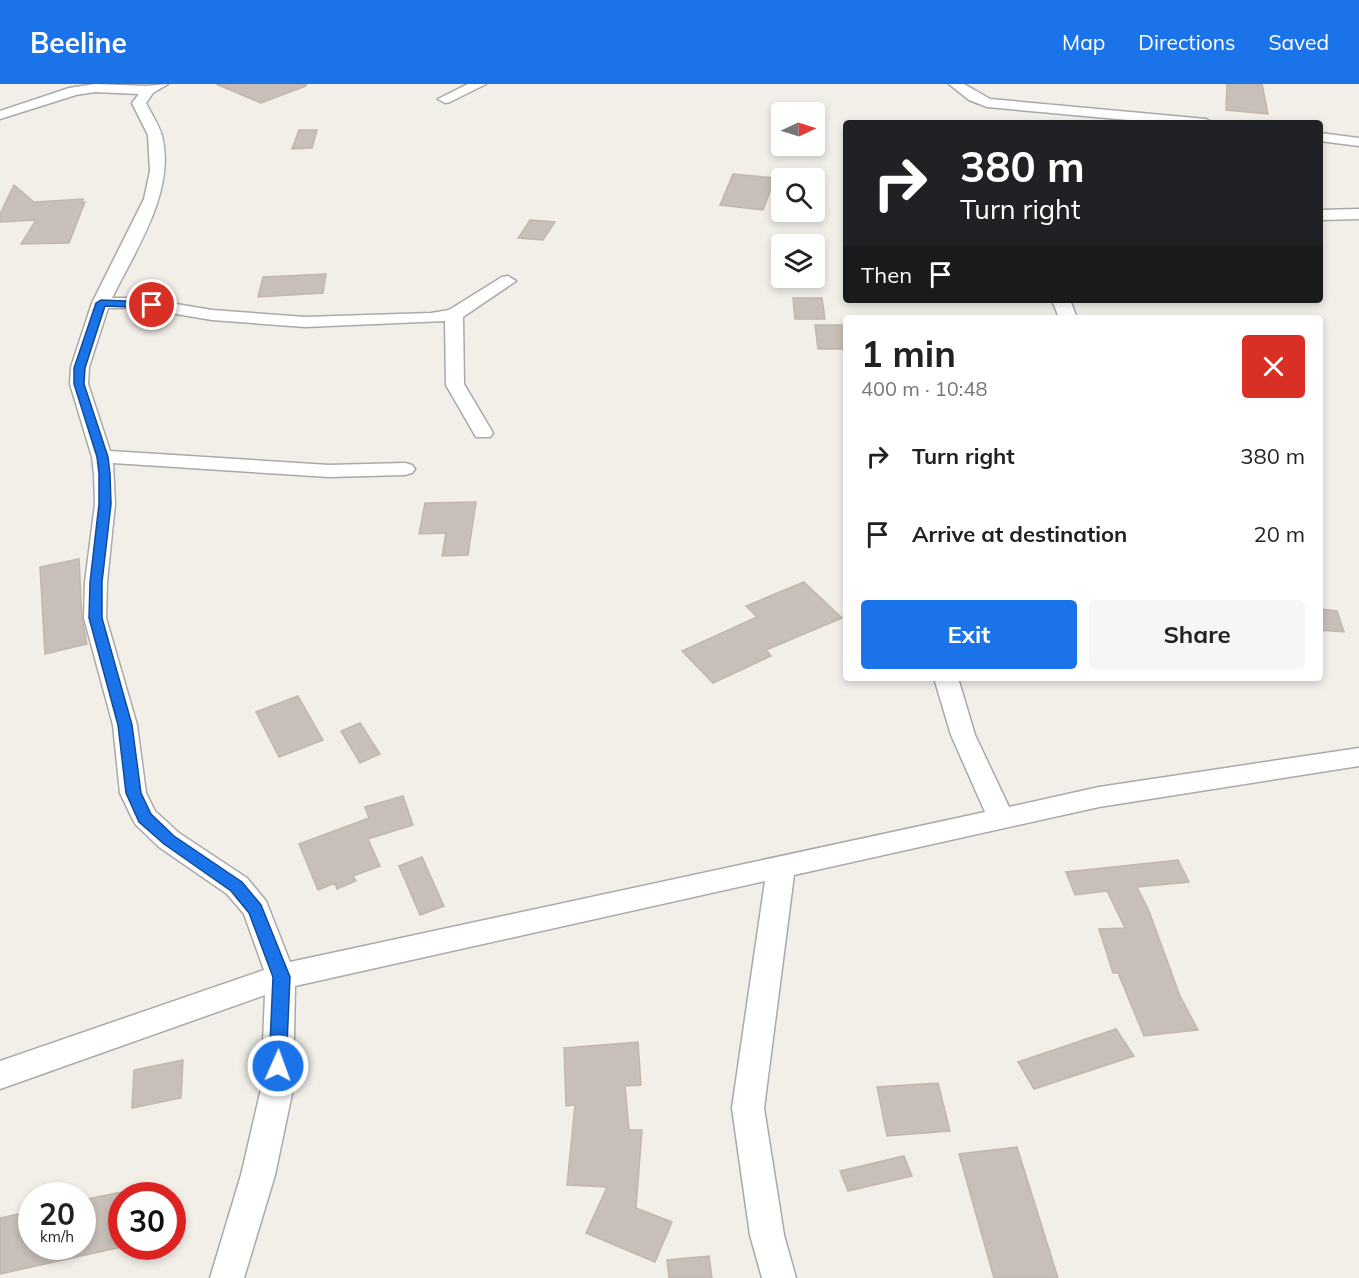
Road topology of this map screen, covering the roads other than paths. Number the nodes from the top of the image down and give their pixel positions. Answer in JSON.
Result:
{"nodes":[{"id":1,"x":479,"y":84,"type":"edge"},
{"id":2,"x":956,"y":84,"type":"edge"},
{"id":3,"x":155,"y":87,"type":"edge"},
{"id":4,"x":445,"y":99,"type":"dead end"},
{"id":5,"x":0,"y":115,"type":"edge"},
{"id":6,"x":1173,"y":120,"type":"edge"},
{"id":7,"x":1323,"y":137,"type":"edge"},
{"id":8,"x":1359,"y":142,"type":"edge"},
{"id":9,"x":1323,"y":214,"type":"edge"},
{"id":10,"x":1359,"y":214,"type":"edge"},
{"id":11,"x":508,"y":281,"type":"dead end"},
{"id":12,"x":101,"y":303,"type":"junction"},
{"id":13,"x":454,"y":315,"type":"junction"},
{"id":14,"x":483,"y":433,"type":"dead end"},
{"id":15,"x":102,"y":457,"type":"junction"},
{"id":16,"x":405,"y":469,"type":"dead end"},
{"id":17,"x":947,"y":681,"type":"edge"},
{"id":18,"x":1359,"y":757,"type":"edge"},
{"id":19,"x":1002,"y":819,"type":"junction"},
{"id":20,"x":781,"y":867,"type":"junction"},
{"id":21,"x":282,"y":977,"type":"junction"},
{"id":22,"x":0,"y":1075,"type":"edge"},
{"id":23,"x":227,"y":1278,"type":"edge"},
{"id":24,"x":779,"y":1278,"type":"edge"}],
"edges":[{"from":1,"to":4,"type":"street"},
{"from":2,"to":6,"type":"street"},
{"from":3,"to":5,"type":"street"},
{"from":3,"to":12,"type":"street"},
{"from":7,"to":8,"type":"street"},
{"from":9,"to":10,"type":"street"},
{"from":11,"to":13,"type":"street"},
{"from":12,"to":13,"type":"street"},
{"from":12,"to":15,"type":"street"},
{"from":13,"to":14,"type":"street"},
{"from":15,"to":16,"type":"street"},
{"from":15,"to":21,"type":"street"},
{"from":17,"to":19,"type":"street"},
{"from":18,"to":19,"type":"street"},
{"from":19,"to":20,"type":"street"},
{"from":20,"to":21,"type":"street"},
{"from":20,"to":24,"type":"street"},
{"from":21,"to":22,"type":"street"},
{"from":21,"to":23,"type":"street"}]}
